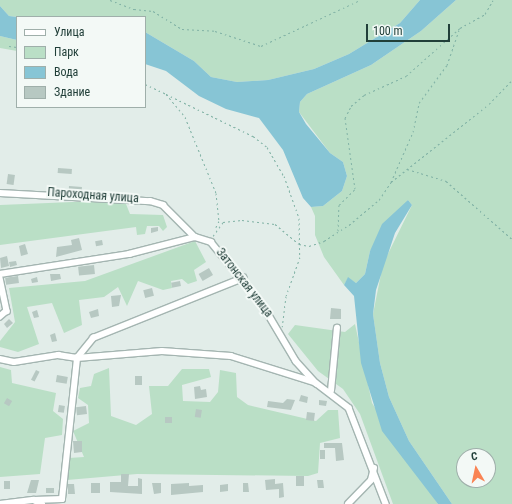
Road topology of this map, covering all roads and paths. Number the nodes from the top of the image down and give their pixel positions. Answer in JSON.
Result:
{"nodes":[{"id":1,"x":110,"y":0,"type":"edge"},
{"id":2,"x":360,"y":0,"type":"edge"},
{"id":3,"x":493,"y":0,"type":"edge"},
{"id":4,"x":460,"y":28,"type":"junction"},
{"id":5,"x":9,"y":46,"type":"dead end"},
{"id":6,"x":16,"y":47,"type":"edge"},
{"id":7,"x":512,"y":80,"type":"edge"},
{"id":8,"x":146,"y":84,"type":"edge"},
{"id":9,"x":166,"y":94,"type":"junction"},
{"id":10,"x":407,"y":169,"type":"junction"},
{"id":11,"x":391,"y":182,"type":"junction"},
{"id":12,"x":0,"y":192,"type":"edge"},
{"id":13,"x":216,"y":228,"type":"junction"},
{"id":14,"x":338,"y":232,"type":"junction"},
{"id":15,"x":195,"y":237,"type":"junction"},
{"id":16,"x":512,"y":238,"type":"edge"},
{"id":17,"x":210,"y":242,"type":"junction"},
{"id":18,"x":299,"y":244,"type":"junction"},
{"id":19,"x":0,"y":274,"type":"edge"},
{"id":20,"x":0,"y":278,"type":"edge"},
{"id":21,"x":243,"y":278,"type":"junction"},
{"id":22,"x":0,"y":317,"type":"edge"},
{"id":23,"x":337,"y":328,"type":"dead end"},
{"id":24,"x":283,"y":338,"type":"junction"},
{"id":25,"x":76,"y":358,"type":"junction"},
{"id":26,"x":0,"y":359,"type":"edge"},
{"id":27,"x":316,"y":383,"type":"junction"},
{"id":28,"x":331,"y":391,"type":"junction"},
{"id":29,"x":374,"y":468,"type":"junction"},
{"id":30,"x":34,"y":500,"type":"junction"},
{"id":31,"x":0,"y":504,"type":"edge"},
{"id":32,"x":42,"y":504,"type":"edge"},
{"id":33,"x":348,"y":504,"type":"edge"},
{"id":34,"x":386,"y":504,"type":"edge"}],
"edges":[{"from":1,"to":2,"type":"path"},
{"from":3,"to":4,"type":"path"},
{"from":4,"to":11,"type":"path"},
{"from":4,"to":14,"type":"path"},
{"from":5,"to":6,"type":"path"},
{"from":7,"to":10,"type":"path"},
{"from":8,"to":9,"type":"path"},
{"from":9,"to":13,"type":"path"},
{"from":9,"to":18,"type":"path"},
{"from":10,"to":11,"type":"path"},
{"from":10,"to":16,"type":"path"},
{"from":11,"to":14,"type":"path"},
{"from":12,"to":15,"type":"street","name":"Пароходная улица"},
{"from":13,"to":17,"type":"path"},
{"from":13,"to":18,"type":"path"},
{"from":14,"to":18,"type":"path"},
{"from":15,"to":17,"type":"street","name":"Затонская улица"},
{"from":15,"to":19,"type":"street"},
{"from":17,"to":21,"type":"street","name":"Затонская улица"},
{"from":18,"to":24,"type":"path"},
{"from":20,"to":22,"type":"street"},
{"from":21,"to":24,"type":"street","name":"Затонская улица"},
{"from":21,"to":25,"type":"street"},
{"from":23,"to":28,"type":"street"},
{"from":24,"to":27,"type":"street","name":"Затонская улица"},
{"from":25,"to":26,"type":"street"},
{"from":25,"to":27,"type":"street"},
{"from":25,"to":30,"type":"street"},
{"from":27,"to":28,"type":"street","name":"Затонская улица"},
{"from":28,"to":29,"type":"street","name":"Затонская улица"},
{"from":29,"to":33,"type":"street"},
{"from":29,"to":34,"type":"street","name":"Затонская улица"},
{"from":30,"to":31,"type":"street"},
{"from":30,"to":32,"type":"street"}]}
